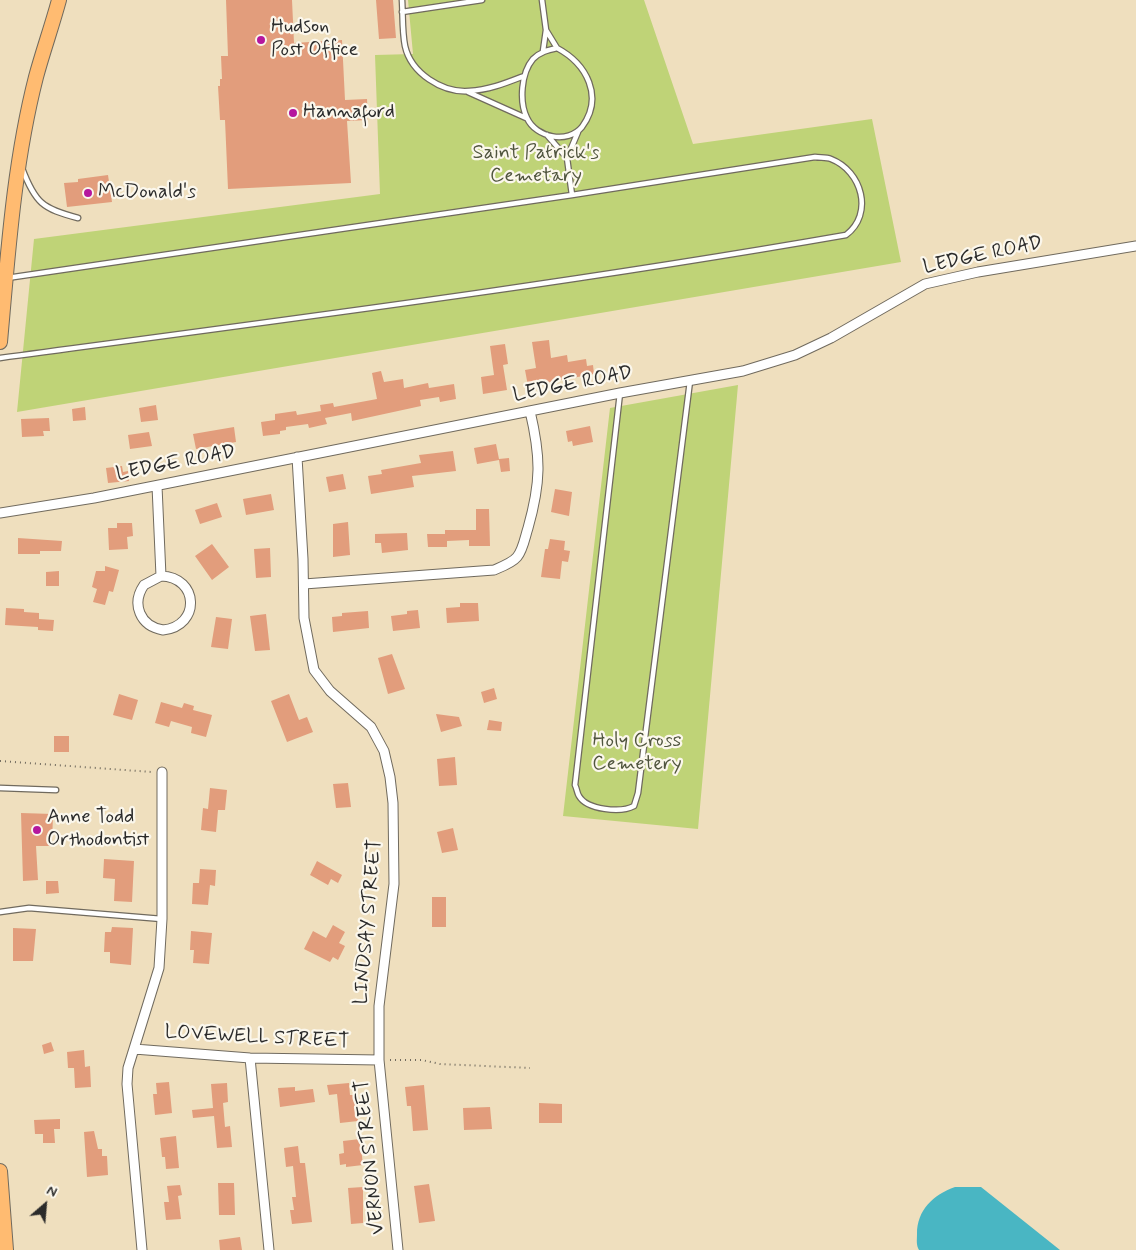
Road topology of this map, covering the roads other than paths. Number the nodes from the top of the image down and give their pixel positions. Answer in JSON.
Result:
{"nodes":[{"id":1,"x":59,"y":0,"type":"edge"},
{"id":2,"x":402,"y":0,"type":"edge"},
{"id":3,"x":482,"y":0,"type":"edge"},
{"id":4,"x":542,"y":0,"type":"edge"},
{"id":5,"x":402,"y":12,"type":"junction"},
{"id":6,"x":546,"y":30,"type":"junction"},
{"id":7,"x":557,"y":48,"type":"junction"},
{"id":8,"x":543,"y":51,"type":"junction"},
{"id":9,"x":524,"y":76,"type":"junction"},
{"id":10,"x":467,"y":92,"type":"junction"},
{"id":11,"x":526,"y":118,"type":"junction"},
{"id":12,"x":578,"y":132,"type":"junction"},
{"id":13,"x":547,"y":135,"type":"junction"},
{"id":14,"x":567,"y":158,"type":"junction"},
{"id":15,"x":20,"y":161,"type":"junction"},
{"id":16,"x":572,"y":195,"type":"junction"},
{"id":17,"x":78,"y":218,"type":"dead end"},
{"id":18,"x":1136,"y":246,"type":"edge"},
{"id":19,"x":6,"y":278,"type":"junction"},
{"id":20,"x":0,"y":342,"type":"edge"},
{"id":21,"x":0,"y":358,"type":"edge"},
{"id":22,"x":690,"y":380,"type":"junction"},
{"id":23,"x":620,"y":393,"type":"junction"},
{"id":24,"x":530,"y":411,"type":"junction"},
{"id":25,"x":297,"y":457,"type":"junction"},
{"id":26,"x":157,"y":486,"type":"junction"},
{"id":27,"x":0,"y":513,"type":"edge"},
{"id":28,"x":162,"y":576,"type":"junction"},
{"id":29,"x":304,"y":584,"type":"junction"},
{"id":30,"x":162,"y":772,"type":"road end"},
{"id":31,"x":0,"y":788,"type":"edge"},
{"id":32,"x":56,"y":790,"type":"dead end"},
{"id":33,"x":0,"y":912,"type":"edge"},
{"id":34,"x":162,"y":919,"type":"junction"},
{"id":35,"x":134,"y":1049,"type":"junction"},
{"id":36,"x":250,"y":1058,"type":"junction"},
{"id":37,"x":379,"y":1060,"type":"junction"},
{"id":38,"x":0,"y":1171,"type":"edge"},
{"id":39,"x":6,"y":1250,"type":"edge"},
{"id":40,"x":142,"y":1250,"type":"edge"},
{"id":41,"x":269,"y":1250,"type":"edge"},
{"id":42,"x":398,"y":1250,"type":"edge"}],
"edges":[{"from":1,"to":15,"type":"main road"},
{"from":2,"to":5,"type":"lane"},
{"from":3,"to":5,"type":"lane"},
{"from":4,"to":6,"type":"lane"},
{"from":5,"to":10,"type":"lane"},
{"from":6,"to":7,"type":"lane"},
{"from":6,"to":8,"type":"lane"},
{"from":7,"to":8,"type":"lane"},
{"from":7,"to":12,"type":"lane"},
{"from":8,"to":9,"type":"lane"},
{"from":9,"to":10,"type":"lane"},
{"from":9,"to":11,"type":"lane"},
{"from":10,"to":11,"type":"lane"},
{"from":11,"to":13,"type":"lane"},
{"from":12,"to":13,"type":"lane"},
{"from":12,"to":14,"type":"lane"},
{"from":13,"to":14,"type":"lane"},
{"from":14,"to":16,"type":"lane"},
{"from":15,"to":17,"type":"lane"},
{"from":15,"to":19,"type":"main road"},
{"from":16,"to":19,"type":"lane"},
{"from":16,"to":21,"type":"lane"},
{"from":18,"to":22,"type":"street","name":"LEDGE ROAD"},
{"from":19,"to":20,"type":"main road"},
{"from":22,"to":23,"type":"street","name":"LEDGE ROAD"},
{"from":22,"to":23,"type":"lane"},
{"from":23,"to":24,"type":"street","name":"LEDGE ROAD"},
{"from":24,"to":25,"type":"street","name":"LEDGE ROAD"},
{"from":24,"to":29,"type":"street"},
{"from":25,"to":26,"type":"street","name":"LEDGE ROAD"},
{"from":25,"to":29,"type":"street","name":"LINDSAY STREET"},
{"from":26,"to":27,"type":"street","name":"LEDGE ROAD"},
{"from":26,"to":28,"type":"street"},
{"from":28,"to":28,"type":"street"},
{"from":29,"to":37,"type":"street","name":"LINDSAY STREET"},
{"from":30,"to":34,"type":"street"},
{"from":31,"to":32,"type":"lane"},
{"from":33,"to":34,"type":"lane"},
{"from":34,"to":35,"type":"street"},
{"from":35,"to":36,"type":"street","name":"LOVEWELL STREET"},
{"from":35,"to":40,"type":"street"},
{"from":36,"to":37,"type":"street","name":"LOVEWELL STREET"},
{"from":36,"to":41,"type":"street"},
{"from":37,"to":42,"type":"street","name":"VERNON STREET"},
{"from":38,"to":39,"type":"main road"}]}
